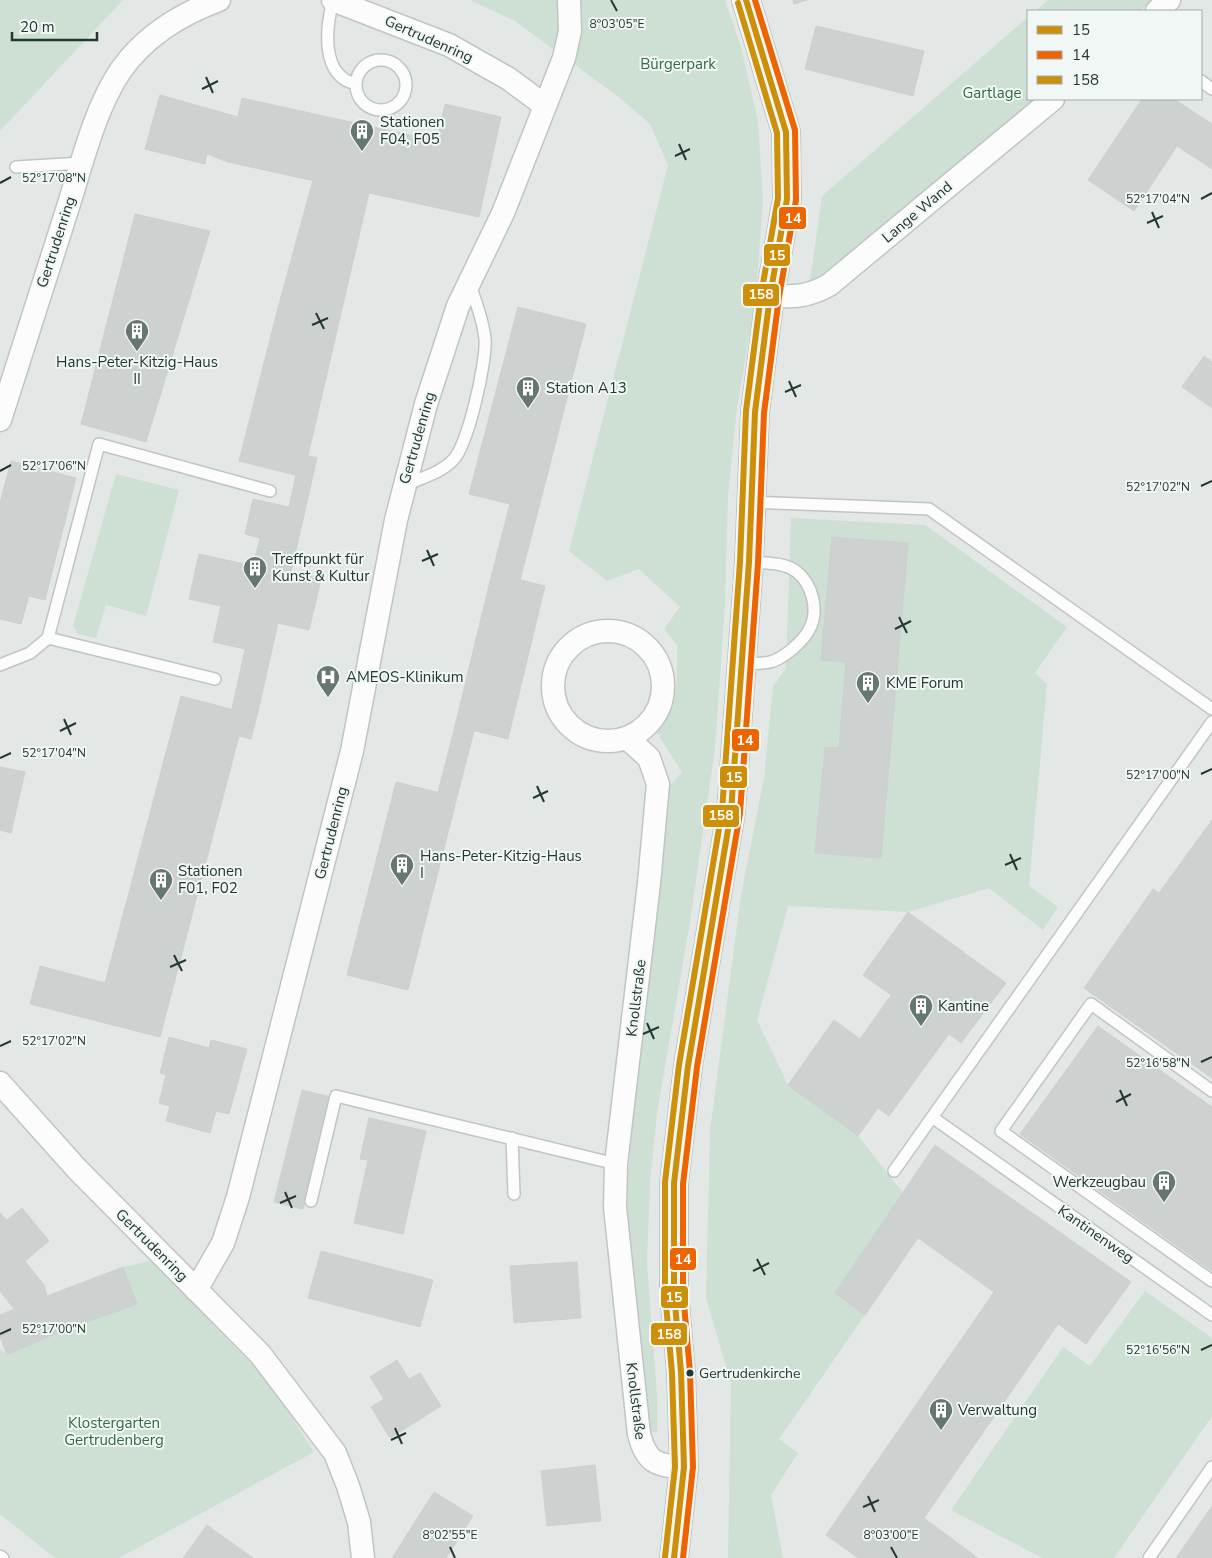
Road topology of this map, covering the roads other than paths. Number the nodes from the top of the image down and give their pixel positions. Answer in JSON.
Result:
{"nodes":[{"id":1,"x":219,"y":0,"type":"edge"},
{"id":2,"x":334,"y":0,"type":"edge"},
{"id":3,"x":570,"y":0,"type":"edge"},
{"id":4,"x":746,"y":0,"type":"edge"},
{"id":5,"x":1169,"y":0,"type":"edge"},
{"id":6,"x":1158,"y":10,"type":"edge"},
{"id":7,"x":356,"y":84,"type":"junction"},
{"id":8,"x":1052,"y":100,"type":"edge"},
{"id":9,"x":544,"y":105,"type":"junction"},
{"id":10,"x":82,"y":163,"type":"junction"},
{"id":11,"x":16,"y":167,"type":"dead end"},
{"id":12,"x":469,"y":282,"type":"junction"},
{"id":13,"x":770,"y":296,"type":"junction"},
{"id":14,"x":0,"y":420,"type":"edge"},
{"id":15,"x":404,"y":485,"type":"junction"},
{"id":16,"x":270,"y":490,"type":"dead end"},
{"id":17,"x":750,"y":502,"type":"junction"},
{"id":18,"x":749,"y":562,"type":"junction"},
{"id":19,"x":48,"y":638,"type":"junction"},
{"id":20,"x":743,"y":664,"type":"junction"},
{"id":21,"x":0,"y":665,"type":"edge"},
{"id":22,"x":215,"y":680,"type":"dead end"},
{"id":23,"x":1212,"y":709,"type":"edge"},
{"id":24,"x":1212,"y":722,"type":"edge"},
{"id":25,"x":627,"y":738,"type":"junction"},
{"id":26,"x":0,"y":1083,"type":"edge"},
{"id":27,"x":1212,"y":1091,"type":"edge"},
{"id":28,"x":932,"y":1117,"type":"junction"},
{"id":29,"x":512,"y":1138,"type":"junction"},
{"id":30,"x":616,"y":1164,"type":"junction"},
{"id":31,"x":894,"y":1171,"type":"dead end"},
{"id":32,"x":514,"y":1194,"type":"dead end"},
{"id":33,"x":311,"y":1201,"type":"dead end"},
{"id":34,"x":1212,"y":1281,"type":"edge"},
{"id":35,"x":196,"y":1290,"type":"junction"},
{"id":36,"x":1212,"y":1316,"type":"edge"},
{"id":37,"x":684,"y":1467,"type":"junction"},
{"id":38,"x":1212,"y":1467,"type":"edge"},
{"id":39,"x":363,"y":1558,"type":"edge"},
{"id":40,"x":674,"y":1558,"type":"edge"},
{"id":41,"x":1149,"y":1558,"type":"edge"}],
"edges":[{"from":1,"to":10,"type":"street","name":"Gertrudenring"},
{"from":2,"to":7,"type":"lane"},
{"from":2,"to":9,"type":"street","name":"Gertrudenring"},
{"from":3,"to":9,"type":"street","name":"Gertrudenring"},
{"from":4,"to":13,"type":"street"},
{"from":5,"to":6,"type":"street"},
{"from":7,"to":7,"type":"lane"},
{"from":8,"to":13,"type":"street","name":"Lange Wand"},
{"from":9,"to":12,"type":"street","name":"Gertrudenring"},
{"from":10,"to":11,"type":"lane"},
{"from":10,"to":14,"type":"street","name":"Gertrudenring"},
{"from":12,"to":15,"type":"street","name":"Gertrudenring"},
{"from":12,"to":15,"type":"lane"},
{"from":13,"to":17,"type":"street"},
{"from":15,"to":35,"type":"street","name":"Gertrudenring"},
{"from":16,"to":19,"type":"lane"},
{"from":17,"to":18,"type":"street"},
{"from":17,"to":23,"type":"lane"},
{"from":18,"to":20,"type":"street"},
{"from":18,"to":20,"type":"lane"},
{"from":19,"to":21,"type":"lane"},
{"from":19,"to":22,"type":"lane"},
{"from":20,"to":37,"type":"street"},
{"from":24,"to":28,"type":"lane"},
{"from":25,"to":25,"type":"street"},
{"from":25,"to":30,"type":"street","name":"Knollstraße"},
{"from":26,"to":35,"type":"street","name":"Gertrudenring"},
{"from":27,"to":34,"type":"lane"},
{"from":28,"to":31,"type":"lane"},
{"from":28,"to":36,"type":"lane","name":"Kantinenweg"},
{"from":29,"to":30,"type":"lane"},
{"from":29,"to":32,"type":"lane"},
{"from":29,"to":33,"type":"lane"},
{"from":30,"to":37,"type":"street","name":"Knollstraße"},
{"from":35,"to":39,"type":"street"},
{"from":37,"to":40,"type":"street"},
{"from":38,"to":41,"type":"lane"}]}
